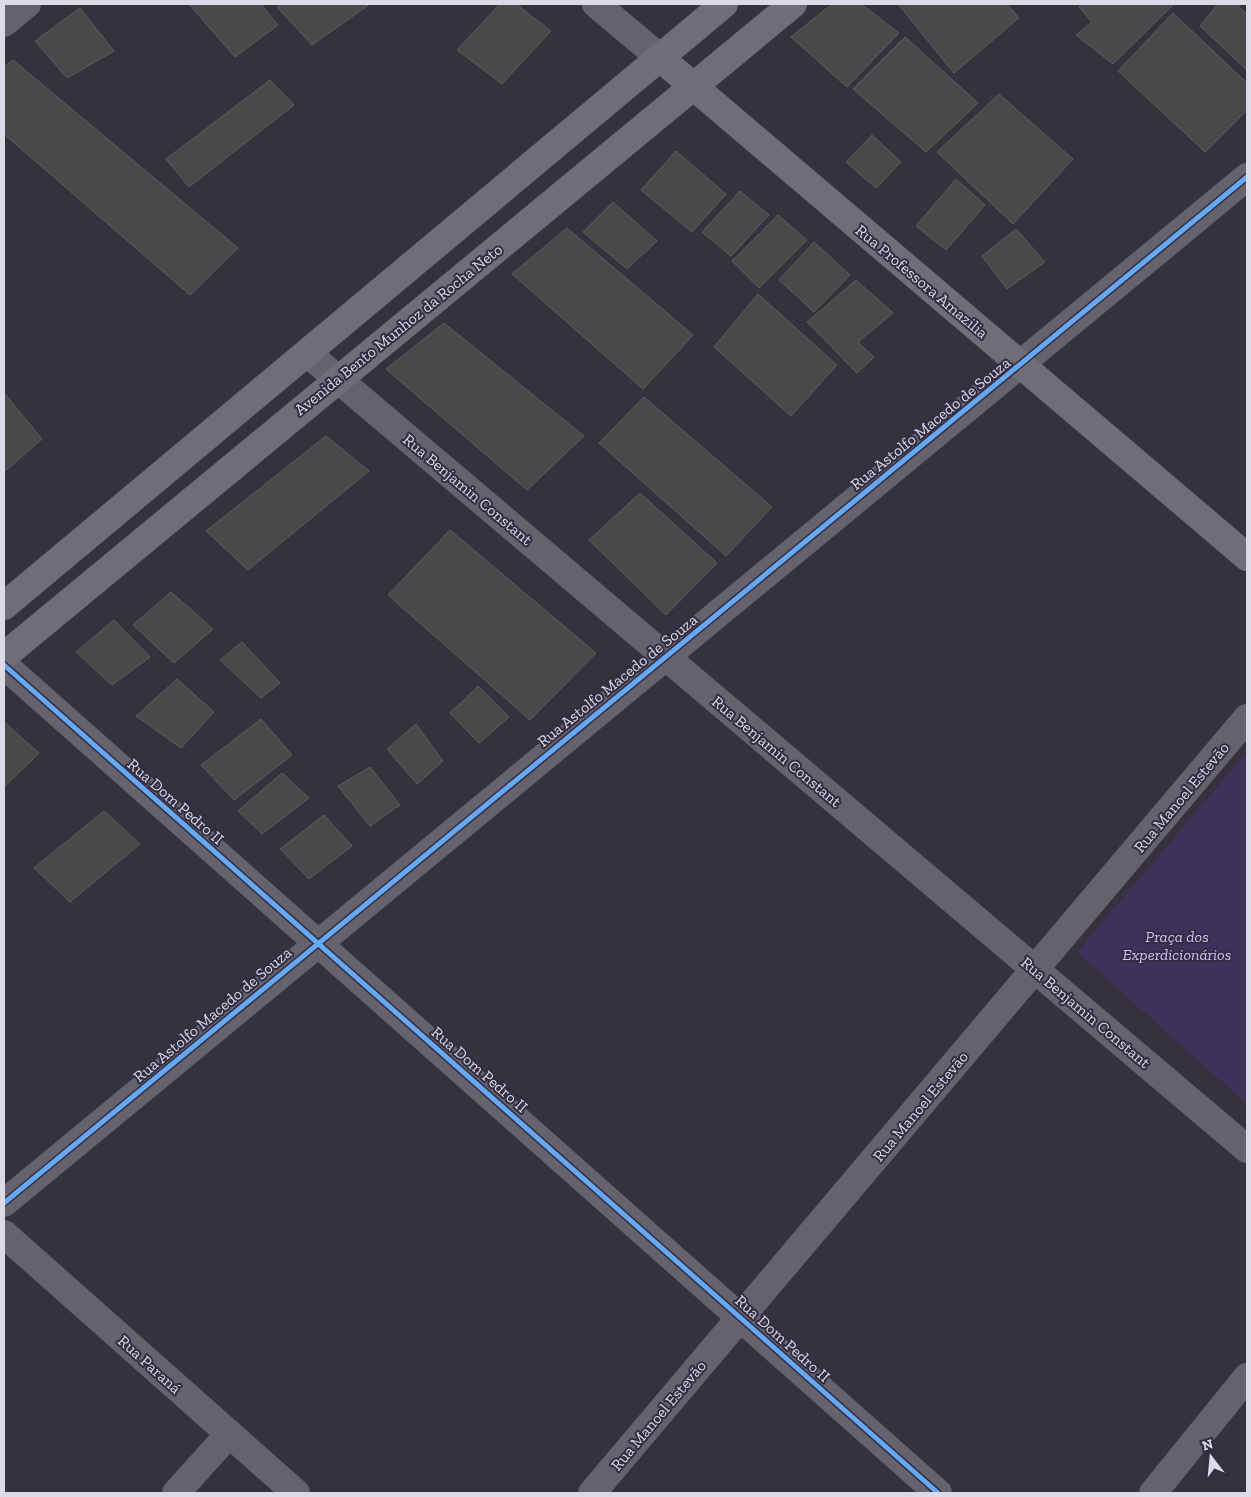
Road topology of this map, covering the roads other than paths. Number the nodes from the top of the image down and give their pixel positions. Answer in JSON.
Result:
{"nodes":[{"id":1,"x":27,"y":4,"type":"edge"},
{"id":2,"x":596,"y":4,"type":"edge"},
{"id":3,"x":724,"y":4,"type":"edge"},
{"id":4,"x":793,"y":4,"type":"edge"},
{"id":5,"x":4,"y":23,"type":"edge"},
{"id":6,"x":659,"y":57,"type":"junction"},
{"id":7,"x":693,"y":87,"type":"junction"},
{"id":8,"x":1247,"y":177,"type":"edge"},
{"id":9,"x":307,"y":353,"type":"junction"},
{"id":10,"x":1021,"y":365,"type":"junction"},
{"id":11,"x":337,"y":379,"type":"junction"},
{"id":12,"x":209,"y":434,"type":"junction"},
{"id":13,"x":235,"y":464,"type":"junction"},
{"id":14,"x":1247,"y":557,"type":"edge"},
{"id":15,"x":4,"y":606,"type":"edge"},
{"id":16,"x":4,"y":656,"type":"edge"},
{"id":17,"x":666,"y":657,"type":"junction"},
{"id":18,"x":4,"y":665,"type":"edge"},
{"id":19,"x":1247,"y":718,"type":"edge"},
{"id":20,"x":318,"y":942,"type":"junction"},
{"id":21,"x":1035,"y":969,"type":"junction"},
{"id":22,"x":1247,"y":1148,"type":"edge"},
{"id":23,"x":4,"y":1203,"type":"edge"},
{"id":24,"x":4,"y":1234,"type":"edge"},
{"id":25,"x":741,"y":1317,"type":"junction"},
{"id":26,"x":1247,"y":1377,"type":"edge"},
{"id":27,"x":229,"y":1434,"type":"junction"},
{"id":28,"x":176,"y":1493,"type":"edge"},
{"id":29,"x":296,"y":1493,"type":"edge"},
{"id":30,"x":592,"y":1493,"type":"edge"},
{"id":31,"x":938,"y":1493,"type":"edge"},
{"id":32,"x":1153,"y":1493,"type":"edge"}],
"edges":[{"from":1,"to":5,"type":"street"},
{"from":2,"to":6,"type":"street","name":"Rua Professora Amazilia"},
{"from":3,"to":6,"type":"main road"},
{"from":4,"to":7,"type":"main road","name":"Avenida Bento Munhoz da Rocha Neto"},
{"from":6,"to":7,"type":"main road","name":"Rua Professora Amazilia"},
{"from":6,"to":9,"type":"main road"},
{"from":7,"to":10,"type":"main road","name":"Rua Professora Amazilia"},
{"from":7,"to":11,"type":"main road","name":"Avenida Bento Munhoz da Rocha Neto"},
{"from":8,"to":10,"type":"street","name":"Rua Astolfo Macedo de Souza"},
{"from":9,"to":11,"type":"street","name":"Rua Benjamin Constant"},
{"from":9,"to":12,"type":"main road"},
{"from":10,"to":14,"type":"main road","name":"Rua Professora Amazilia"},
{"from":10,"to":17,"type":"street","name":"Rua Astolfo Macedo de Souza"},
{"from":11,"to":13,"type":"main road","name":"Avenida Bento Munhoz da Rocha Neto"},
{"from":11,"to":17,"type":"street","name":"Rua Benjamin Constant"},
{"from":12,"to":13,"type":"main road"},
{"from":12,"to":15,"type":"main road"},
{"from":13,"to":16,"type":"main road","name":"Avenida Bento Munhoz da Rocha Neto"},
{"from":17,"to":20,"type":"street","name":"Rua Astolfo Macedo de Souza"},
{"from":17,"to":21,"type":"street","name":"Rua Benjamin Constant"},
{"from":18,"to":20,"type":"street","name":"Rua Dom Pedro II"},
{"from":19,"to":21,"type":"street","name":"Rua Manoel Estevão"},
{"from":20,"to":23,"type":"street","name":"Rua Astolfo Macedo de Souza"},
{"from":20,"to":25,"type":"street","name":"Rua Dom Pedro II"},
{"from":21,"to":22,"type":"street","name":"Rua Benjamin Constant"},
{"from":21,"to":25,"type":"street","name":"Rua Manoel Estevão"},
{"from":24,"to":27,"type":"street","name":"Rua Paraná"},
{"from":25,"to":30,"type":"street","name":"Rua Manoel Estevão"},
{"from":25,"to":31,"type":"street","name":"Rua Dom Pedro II"},
{"from":26,"to":32,"type":"street"},
{"from":27,"to":28,"type":"street"},
{"from":27,"to":29,"type":"street","name":"Rua Paraná"}]}
